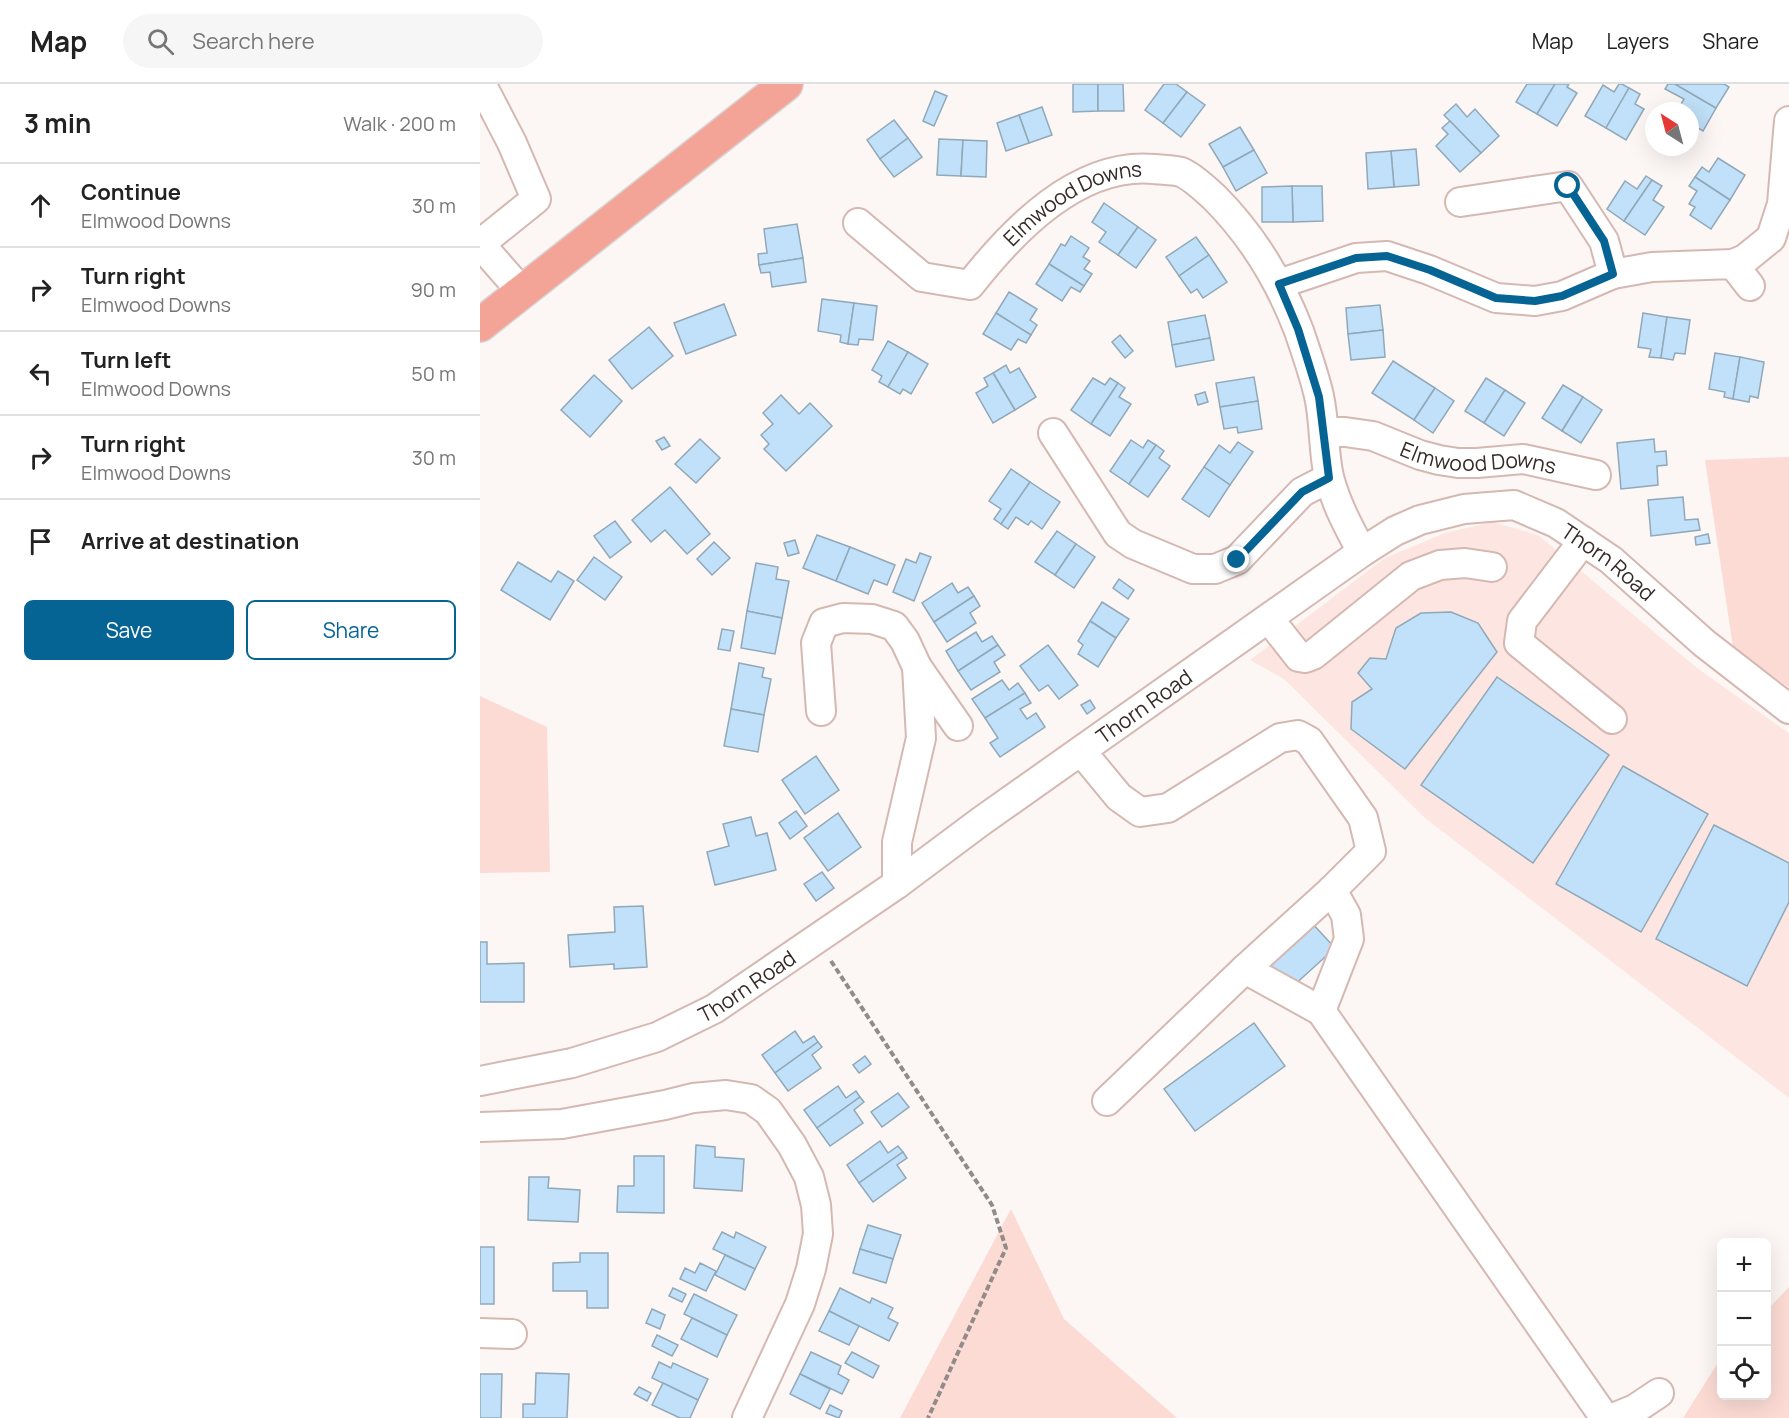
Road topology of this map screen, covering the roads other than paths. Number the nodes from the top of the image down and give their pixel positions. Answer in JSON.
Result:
{"nodes":[{"id":1,"x":786,"y":84,"type":"edge"},
{"id":2,"x":480,"y":87,"type":"edge"},
{"id":3,"x":1789,"y":121,"type":"edge"},
{"id":4,"x":1460,"y":202,"type":"dead end"},
{"id":5,"x":858,"y":223,"type":"dead end"},
{"id":6,"x":480,"y":244,"type":"edge"},
{"id":7,"x":1613,"y":274,"type":"junction"},
{"id":8,"x":1279,"y":284,"type":"junction"},
{"id":9,"x":522,"y":292,"type":"junction"},
{"id":10,"x":480,"y":325,"type":"edge"},
{"id":11,"x":1324,"y":432,"type":"junction"},
{"id":12,"x":1053,"y":434,"type":"dead end"},
{"id":13,"x":1596,"y":475,"type":"dead end"},
{"id":14,"x":1329,"y":478,"type":"junction"},
{"id":15,"x":1583,"y":541,"type":"junction"},
{"id":16,"x":1362,"y":552,"type":"junction"},
{"id":17,"x":1492,"y":567,"type":"dead end"},
{"id":18,"x":1269,"y":619,"type":"junction"},
{"id":19,"x":917,"y":667,"type":"junction"},
{"id":20,"x":1789,"y":709,"type":"edge"},
{"id":21,"x":821,"y":711,"type":"dead end"},
{"id":22,"x":1612,"y":719,"type":"dead end"},
{"id":23,"x":958,"y":726,"type":"dead end"},
{"id":24,"x":1081,"y":751,"type":"junction"},
{"id":25,"x":897,"y":884,"type":"junction"},
{"id":26,"x":1332,"y":890,"type":"junction"},
{"id":27,"x":1245,"y":969,"type":"junction"},
{"id":28,"x":1321,"y":1011,"type":"junction"},
{"id":29,"x":484,"y":1081,"type":"edge"},
{"id":30,"x":1107,"y":1101,"type":"dead end"},
{"id":31,"x":485,"y":1127,"type":"edge"},
{"id":32,"x":480,"y":1333,"type":"edge"},
{"id":33,"x":512,"y":1334,"type":"dead end"},
{"id":34,"x":1659,"y":1393,"type":"dead end"},
{"id":35,"x":747,"y":1418,"type":"edge"},
{"id":36,"x":1605,"y":1418,"type":"edge"},
{"id":37,"x":1613,"y":1418,"type":"edge"}],
"edges":[{"from":1,"to":9,"type":"main road"},
{"from":2,"to":6,"type":"street"},
{"from":3,"to":7,"type":"street"},
{"from":4,"to":7,"type":"street"},
{"from":5,"to":8,"type":"street","name":"Elmwood Downs"},
{"from":6,"to":9,"type":"street"},
{"from":7,"to":8,"type":"street"},
{"from":8,"to":11,"type":"street","name":"Elmwood Downs"},
{"from":9,"to":10,"type":"main road"},
{"from":11,"to":13,"type":"street","name":"Elmwood Downs"},
{"from":11,"to":14,"type":"street","name":"Elmwood Downs"},
{"from":12,"to":14,"type":"street"},
{"from":14,"to":16,"type":"street","name":"Elmwood Downs"},
{"from":15,"to":16,"type":"street","name":"Thorn Road"},
{"from":15,"to":20,"type":"street","name":"Thorn Road"},
{"from":15,"to":22,"type":"street"},
{"from":16,"to":18,"type":"street","name":"Thorn Road"},
{"from":17,"to":18,"type":"street"},
{"from":18,"to":24,"type":"street","name":"Thorn Road"},
{"from":19,"to":21,"type":"street"},
{"from":19,"to":23,"type":"street"},
{"from":19,"to":25,"type":"street"},
{"from":24,"to":25,"type":"street","name":"Thorn Road"},
{"from":24,"to":26,"type":"street"},
{"from":25,"to":29,"type":"street","name":"Thorn Road"},
{"from":26,"to":27,"type":"street"},
{"from":26,"to":28,"type":"street"},
{"from":27,"to":28,"type":"street"},
{"from":27,"to":30,"type":"street"},
{"from":28,"to":36,"type":"street"},
{"from":29,"to":31,"type":"street"},
{"from":31,"to":35,"type":"street"},
{"from":32,"to":33,"type":"street"},
{"from":34,"to":37,"type":"street"}]}
